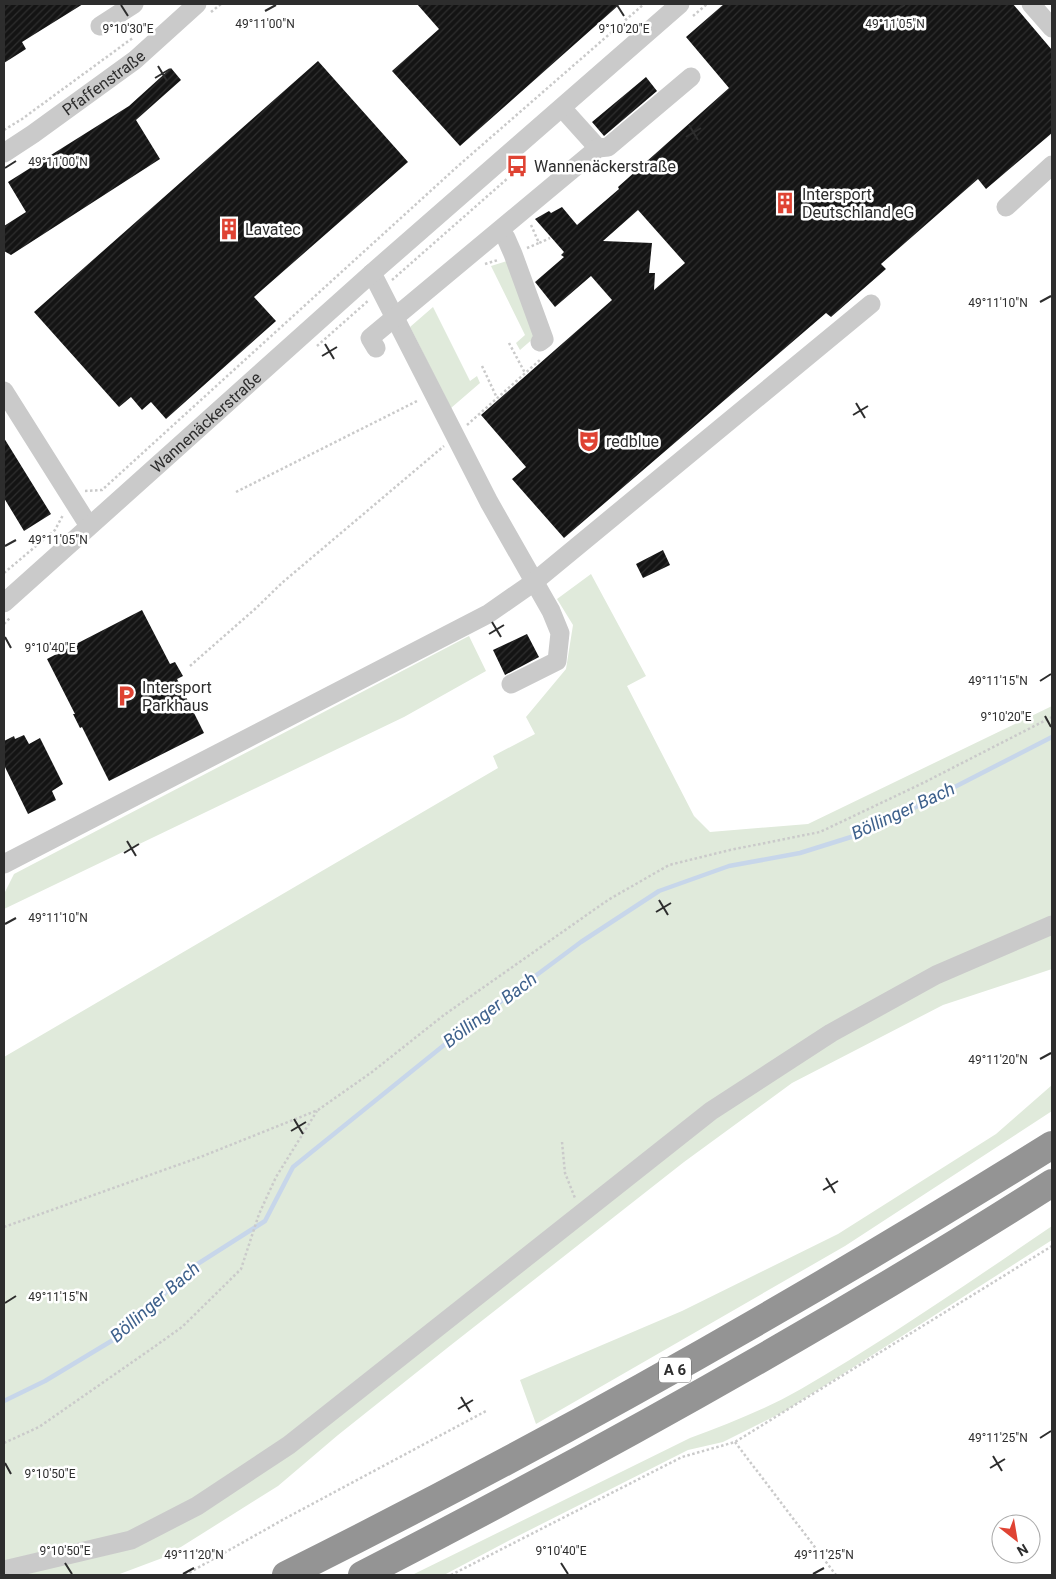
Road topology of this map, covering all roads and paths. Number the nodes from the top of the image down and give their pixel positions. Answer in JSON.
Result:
{"nodes":[{"id":1,"x":134,"y":4,"type":"edge"},
{"id":2,"x":197,"y":4,"type":"edge"},
{"id":3,"x":644,"y":4,"type":"edge"},
{"id":4,"x":707,"y":4,"type":"edge"},
{"id":5,"x":1031,"y":4,"type":"edge"},
{"id":6,"x":684,"y":12,"type":"edge"},
{"id":7,"x":100,"y":26,"type":"dead end"},
{"id":8,"x":1052,"y":28,"type":"edge"},
{"id":9,"x":138,"y":34,"type":"dead end"},
{"id":10,"x":691,"y":77,"type":"dead end"},
{"id":11,"x":562,"y":108,"type":"junction"},
{"id":12,"x":4,"y":130,"type":"edge"},
{"id":13,"x":598,"y":148,"type":"junction"},
{"id":14,"x":4,"y":153,"type":"edge"},
{"id":15,"x":1052,"y":165,"type":"edge"},
{"id":16,"x":514,"y":172,"type":"dead end"},
{"id":17,"x":1006,"y":207,"type":"dead end"},
{"id":18,"x":529,"y":222,"type":"dead end"},
{"id":19,"x":500,"y":231,"type":"junction"},
{"id":20,"x":550,"y":238,"type":"dead end"},
{"id":21,"x":513,"y":254,"type":"junction"},
{"id":22,"x":480,"y":266,"type":"dead end"},
{"id":23,"x":377,"y":282,"type":"junction"},
{"id":24,"x":871,"y":304,"type":"dead end"},
{"id":25,"x":395,"y":318,"type":"junction"},
{"id":26,"x":510,"y":343,"type":"dead end"},
{"id":27,"x":316,"y":347,"type":"dead end"},
{"id":28,"x":376,"y":348,"type":"dead end"},
{"id":29,"x":541,"y":350,"type":"joint"},
{"id":30,"x":482,"y":366,"type":"dead end"},
{"id":31,"x":525,"y":373,"type":"junction"},
{"id":32,"x":4,"y":391,"type":"edge"},
{"id":33,"x":433,"y":392,"type":"junction"},
{"id":34,"x":497,"y":398,"type":"junction"},
{"id":35,"x":455,"y":435,"type":"junction"},
{"id":36,"x":236,"y":492,"type":"dead end"},
{"id":37,"x":73,"y":500,"type":"junction"},
{"id":38,"x":89,"y":526,"type":"junction"},
{"id":39,"x":4,"y":574,"type":"edge"},
{"id":40,"x":534,"y":582,"type":"junction"},
{"id":41,"x":7,"y":610,"type":"edge"},
{"id":42,"x":4,"y":624,"type":"edge"},
{"id":43,"x":190,"y":666,"type":"dead end"},
{"id":44,"x":511,"y":684,"type":"dead end"},
{"id":45,"x":1052,"y":718,"type":"edge"},
{"id":46,"x":4,"y":864,"type":"edge"},
{"id":47,"x":1052,"y":925,"type":"edge"},
{"id":48,"x":318,"y":1110,"type":"junction"},
{"id":49,"x":562,"y":1142,"type":"dead end"},
{"id":50,"x":1052,"y":1145,"type":"edge"},
{"id":51,"x":1052,"y":1183,"type":"edge"},
{"id":52,"x":584,"y":1212,"type":"junction"},
{"id":53,"x":4,"y":1226,"type":"edge"},
{"id":54,"x":1052,"y":1246,"type":"edge"},
{"id":55,"x":486,"y":1411,"type":"dead end"},
{"id":56,"x":735,"y":1442,"type":"junction"},
{"id":57,"x":4,"y":1443,"type":"edge"},
{"id":58,"x":4,"y":1570,"type":"edge"},
{"id":59,"x":185,"y":1575,"type":"edge"},
{"id":60,"x":286,"y":1575,"type":"edge"},
{"id":61,"x":362,"y":1575,"type":"edge"},
{"id":62,"x":451,"y":1575,"type":"edge"},
{"id":63,"x":836,"y":1575,"type":"edge"}],
"edges":[{"from":1,"to":7,"type":"street"},
{"from":2,"to":14,"type":"street","name":"Pfaffenstraße"},
{"from":3,"to":37,"type":"path"},
{"from":4,"to":6,"type":"path"},
{"from":5,"to":8,"type":"street"},
{"from":6,"to":11,"type":"street","name":"Wannenäckerstraße"},
{"from":9,"to":12,"type":"path"},
{"from":10,"to":13,"type":"street"},
{"from":11,"to":13,"type":"street"},
{"from":11,"to":23,"type":"street","name":"Wannenäckerstraße"},
{"from":13,"to":19,"type":"street"},
{"from":15,"to":17,"type":"street"},
{"from":16,"to":23,"type":"path"},
{"from":18,"to":20,"type":"path"},
{"from":19,"to":21,"type":"street"},
{"from":19,"to":25,"type":"street"},
{"from":21,"to":22,"type":"path"},
{"from":21,"to":29,"type":"street"},
{"from":23,"to":25,"type":"street"},
{"from":23,"to":27,"type":"path"},
{"from":23,"to":38,"type":"street","name":"Wannenäckerstraße"},
{"from":24,"to":40,"type":"street"},
{"from":25,"to":28,"type":"street"},
{"from":25,"to":33,"type":"street"},
{"from":26,"to":31,"type":"path"},
{"from":29,"to":31,"type":"path"},
{"from":30,"to":34,"type":"path"},
{"from":31,"to":34,"type":"path"},
{"from":32,"to":37,"type":"street"},
{"from":33,"to":35,"type":"street"},
{"from":33,"to":36,"type":"path"},
{"from":34,"to":35,"type":"path"},
{"from":35,"to":40,"type":"street"},
{"from":35,"to":43,"type":"path"},
{"from":37,"to":38,"type":"street"},
{"from":37,"to":39,"type":"path"},
{"from":38,"to":41,"type":"street","name":"Wannenäckerstraße"},
{"from":40,"to":44,"type":"street"},
{"from":40,"to":46,"type":"street"},
{"from":41,"to":42,"type":"path"},
{"from":45,"to":48,"type":"path"},
{"from":47,"to":52,"type":"street"},
{"from":48,"to":53,"type":"path"},
{"from":48,"to":57,"type":"path"},
{"from":49,"to":52,"type":"path"},
{"from":50,"to":60,"type":"highway","number":"A 6"},
{"from":51,"to":61,"type":"highway","number":"A 6"},
{"from":52,"to":58,"type":"street"},
{"from":54,"to":56,"type":"path"},
{"from":55,"to":59,"type":"path"},
{"from":56,"to":62,"type":"path"},
{"from":56,"to":63,"type":"path"}]}
